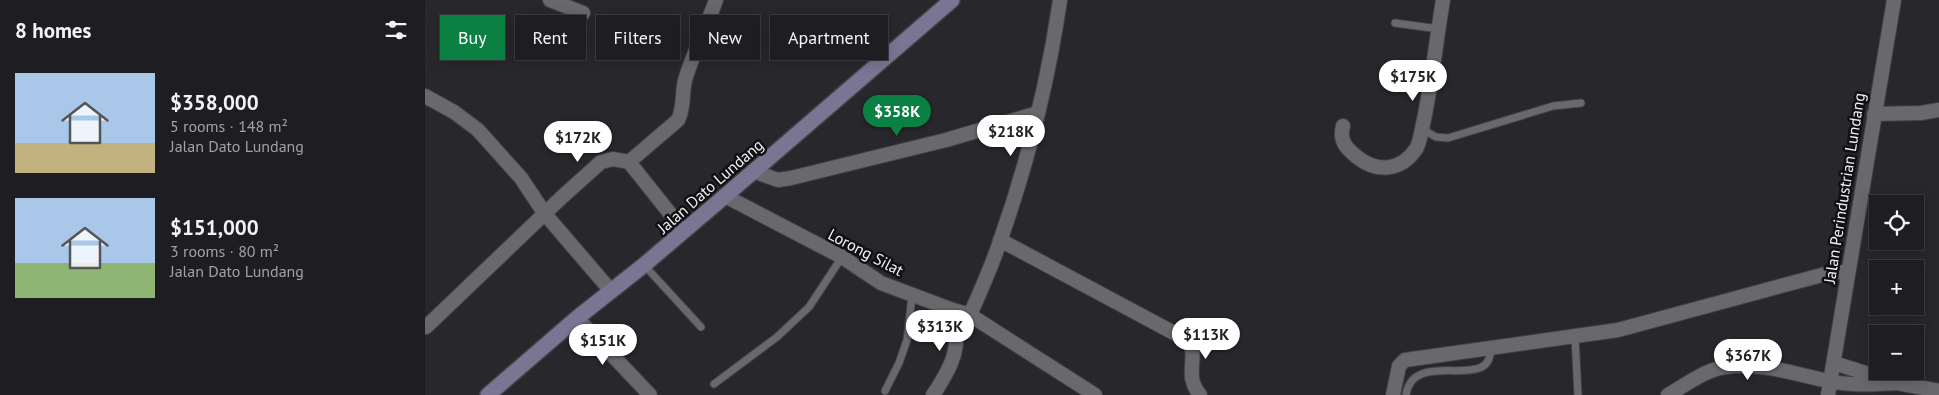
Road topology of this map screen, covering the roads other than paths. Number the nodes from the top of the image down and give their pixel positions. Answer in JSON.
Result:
{"nodes":[{"id":1,"x":550,"y":0,"type":"edge"},
{"id":2,"x":716,"y":0,"type":"edge"},
{"id":3,"x":952,"y":0,"type":"edge"},
{"id":4,"x":1060,"y":0,"type":"edge"},
{"id":5,"x":1443,"y":0,"type":"edge"},
{"id":6,"x":1894,"y":0,"type":"edge"},
{"id":7,"x":583,"y":13,"type":"dead end"},
{"id":8,"x":1395,"y":24,"type":"dead end"},
{"id":9,"x":1439,"y":30,"type":"junction"},
{"id":10,"x":425,"y":96,"type":"edge"},
{"id":11,"x":1581,"y":103,"type":"dead end"},
{"id":12,"x":1939,"y":110,"type":"edge"},
{"id":13,"x":1038,"y":113,"type":"junction"},
{"id":14,"x":1874,"y":114,"type":"junction"},
{"id":15,"x":1343,"y":126,"type":"dead end"},
{"id":16,"x":1422,"y":129,"type":"junction"},
{"id":17,"x":629,"y":162,"type":"junction"},
{"id":18,"x":753,"y":171,"type":"junction"},
{"id":19,"x":725,"y":196,"type":"junction"},
{"id":20,"x":545,"y":214,"type":"junction"},
{"id":21,"x":684,"y":231,"type":"junction"},
{"id":22,"x":1000,"y":240,"type":"junction"},
{"id":23,"x":842,"y":257,"type":"junction"},
{"id":24,"x":644,"y":265,"type":"junction"},
{"id":25,"x":1848,"y":272,"type":"junction"},
{"id":26,"x":611,"y":291,"type":"junction"},
{"id":27,"x":912,"y":296,"type":"junction"},
{"id":28,"x":953,"y":310,"type":"junction"},
{"id":29,"x":970,"y":315,"type":"junction"},
{"id":30,"x":577,"y":318,"type":"junction"},
{"id":31,"x":426,"y":327,"type":"edge"},
{"id":32,"x":701,"y":327,"type":"dead end"},
{"id":33,"x":1575,"y":337,"type":"junction"},
{"id":34,"x":1489,"y":347,"type":"junction"},
{"id":35,"x":1834,"y":363,"type":"junction"},
{"id":36,"x":1897,"y":383,"type":"junction"},
{"id":37,"x":714,"y":384,"type":"dead end"},
{"id":38,"x":1829,"y":388,"type":"edge"},
{"id":39,"x":885,"y":391,"type":"dead end"},
{"id":40,"x":1939,"y":391,"type":"edge"},
{"id":41,"x":493,"y":394,"type":"edge"},
{"id":42,"x":650,"y":395,"type":"edge"},
{"id":43,"x":933,"y":395,"type":"edge"},
{"id":44,"x":1095,"y":395,"type":"edge"},
{"id":45,"x":1200,"y":395,"type":"edge"},
{"id":46,"x":1393,"y":395,"type":"edge"},
{"id":47,"x":1406,"y":395,"type":"edge"},
{"id":48,"x":1579,"y":395,"type":"edge"},
{"id":49,"x":1668,"y":395,"type":"edge"}],
"edges":[{"from":1,"to":7,"type":"street"},
{"from":2,"to":17,"type":"street"},
{"from":3,"to":18,"type":"main road","name":"Jalan Dato Lundang"},
{"from":4,"to":13,"type":"street"},
{"from":5,"to":9,"type":"street"},
{"from":6,"to":14,"type":"street","name":"Jalan Perindustrian Lundang"},
{"from":8,"to":9,"type":"lane"},
{"from":9,"to":16,"type":"street"},
{"from":10,"to":20,"type":"street"},
{"from":11,"to":16,"type":"lane"},
{"from":12,"to":14,"type":"street"},
{"from":13,"to":18,"type":"street"},
{"from":13,"to":22,"type":"street"},
{"from":14,"to":25,"type":"street","name":"Jalan Perindustrian Lundang"},
{"from":15,"to":16,"type":"street"},
{"from":17,"to":20,"type":"street"},
{"from":17,"to":21,"type":"street"},
{"from":18,"to":19,"type":"main road","name":"Jalan Dato Lundang"},
{"from":19,"to":21,"type":"main road","name":"Jalan Dato Lundang"},
{"from":19,"to":23,"type":"street","name":"Lorong Silat"},
{"from":20,"to":26,"type":"street"},
{"from":20,"to":31,"type":"street"},
{"from":21,"to":24,"type":"main road","name":"Jalan Dato Lundang"},
{"from":22,"to":29,"type":"street"},
{"from":22,"to":45,"type":"street"},
{"from":23,"to":27,"type":"street","name":"Lorong Silat"},
{"from":23,"to":37,"type":"lane"},
{"from":24,"to":26,"type":"main road","name":"Jalan Dato Lundang"},
{"from":24,"to":32,"type":"lane"},
{"from":25,"to":33,"type":"street"},
{"from":25,"to":35,"type":"street","name":"Jalan Perindustrian Lundang"},
{"from":26,"to":30,"type":"main road","name":"Jalan Dato Lundang"},
{"from":27,"to":28,"type":"street","name":"Lorong Silat"},
{"from":27,"to":39,"type":"lane"},
{"from":28,"to":29,"type":"street","name":"Lorong Silat"},
{"from":28,"to":43,"type":"street"},
{"from":29,"to":44,"type":"street","name":"Lorong Silat"},
{"from":30,"to":41,"type":"main road","name":"Jalan Dato Lundang"},
{"from":30,"to":42,"type":"street"},
{"from":33,"to":34,"type":"street"},
{"from":33,"to":48,"type":"lane"},
{"from":34,"to":46,"type":"street"},
{"from":34,"to":47,"type":"lane"},
{"from":35,"to":36,"type":"street"},
{"from":35,"to":38,"type":"street","name":"Jalan Perindustrian Lundang"},
{"from":36,"to":38,"type":"street"},
{"from":36,"to":40,"type":"street"},
{"from":38,"to":49,"type":"street"}]}
